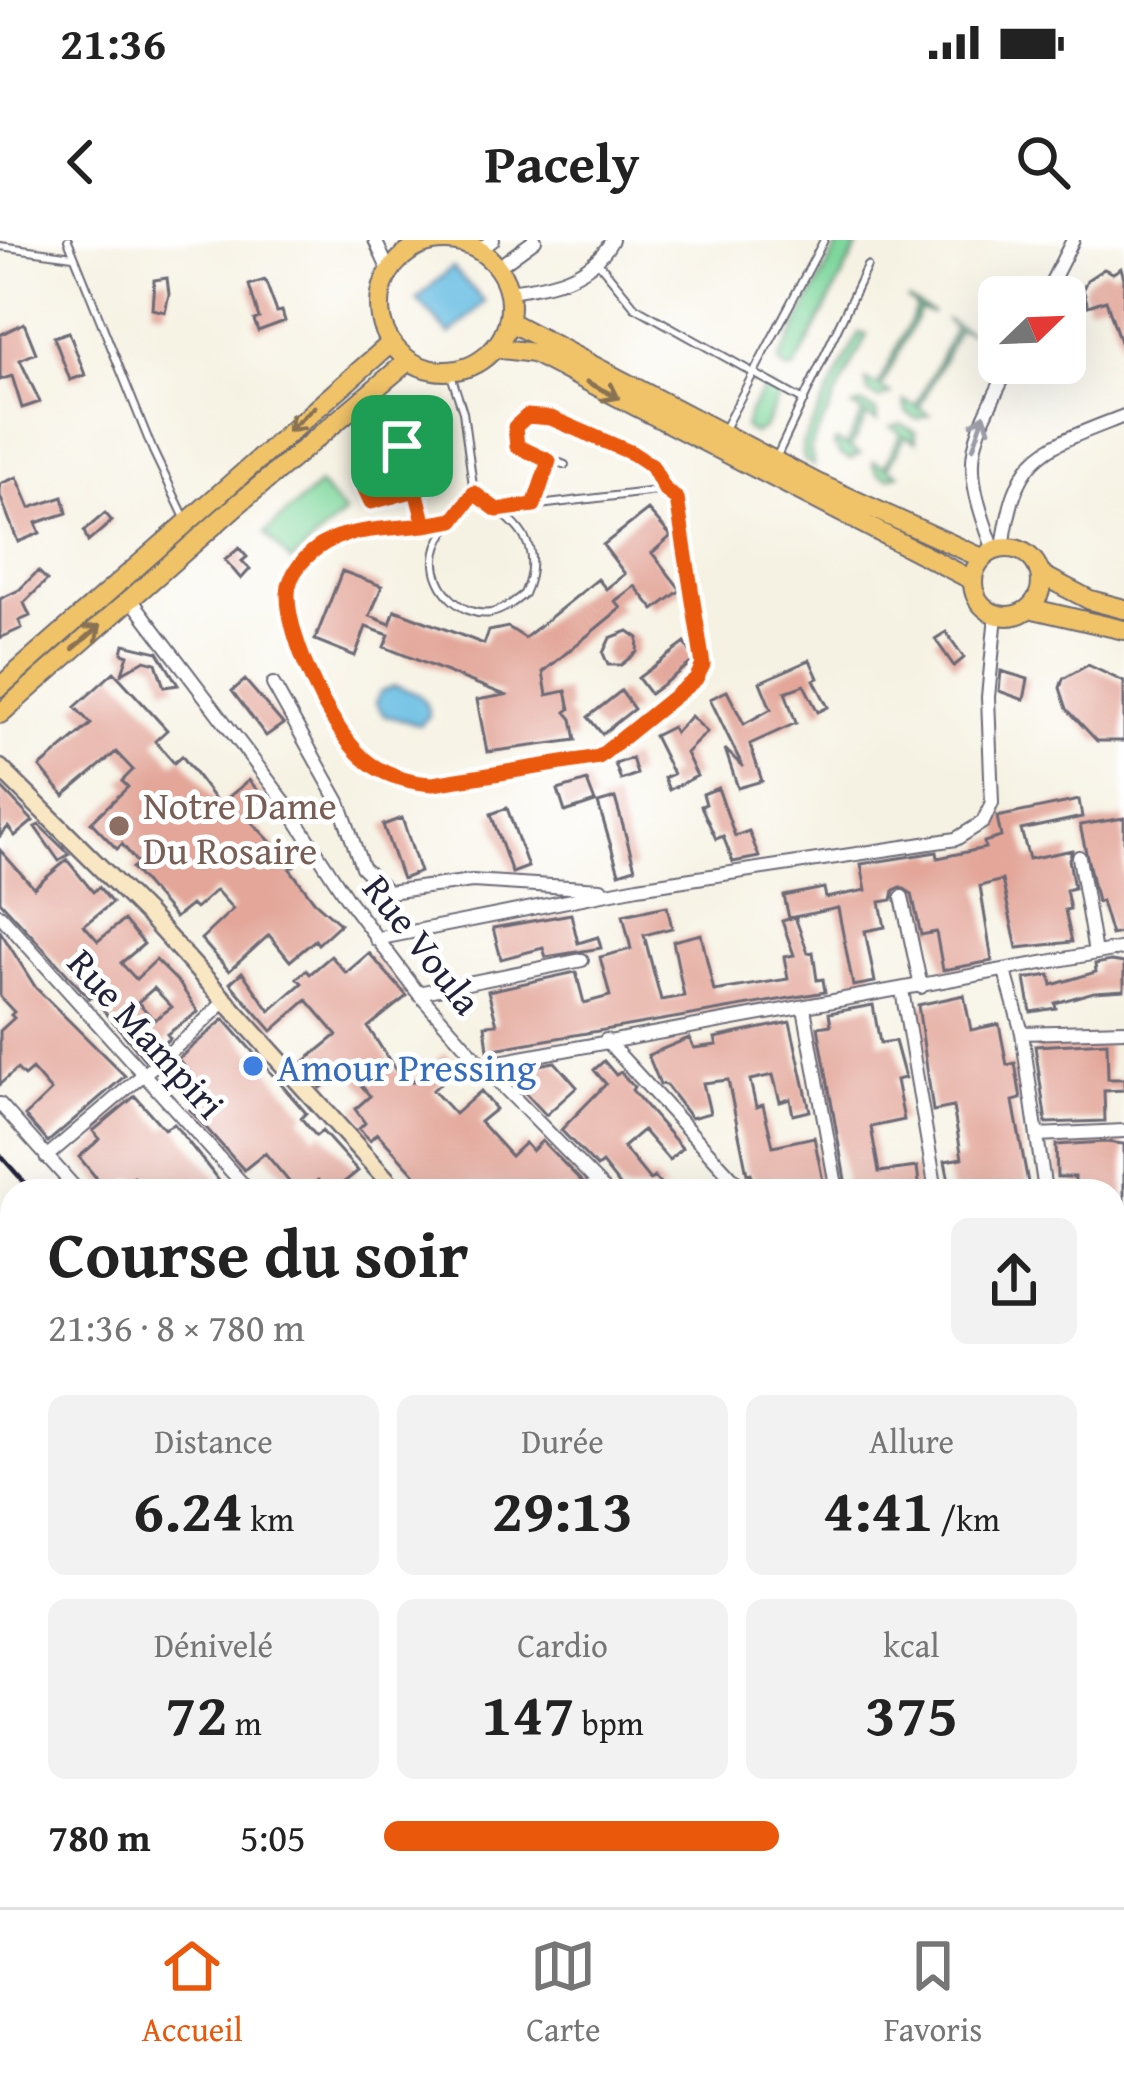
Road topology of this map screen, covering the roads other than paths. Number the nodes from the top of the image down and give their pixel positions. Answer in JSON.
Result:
{"nodes":[{"id":1,"x":68,"y":240,"type":"edge"},
{"id":2,"x":375,"y":240,"type":"edge"},
{"id":3,"x":535,"y":240,"type":"edge"},
{"id":4,"x":612,"y":240,"type":"edge"},
{"id":5,"x":824,"y":240,"type":"edge"},
{"id":6,"x":1072,"y":240,"type":"edge"},
{"id":7,"x":415,"y":243,"type":"edge"},
{"id":8,"x":486,"y":245,"type":"edge"},
{"id":9,"x":0,"y":246,"type":"edge"},
{"id":10,"x":73,"y":256,"type":"junction"},
{"id":11,"x":599,"y":263,"type":"junction"},
{"id":12,"x":866,"y":266,"type":"dead end"},
{"id":13,"x":498,"y":268,"type":"junction"},
{"id":14,"x":389,"y":271,"type":"junction"},
{"id":15,"x":1054,"y":276,"type":"edge"},
{"id":16,"x":508,"y":291,"type":"junction"},
{"id":17,"x":508,"y":321,"type":"junction"},
{"id":18,"x":391,"y":344,"type":"junction"},
{"id":19,"x":495,"y":348,"type":"junction"},
{"id":20,"x":408,"y":361,"type":"junction"},
{"id":21,"x":450,"y":372,"type":"junction"},
{"id":22,"x":755,"y":372,"type":"junction"},
{"id":23,"x":1001,"y":384,"type":"edge"},
{"id":24,"x":804,"y":401,"type":"junction"},
{"id":25,"x":1124,"y":416,"type":"edge"},
{"id":26,"x":722,"y":433,"type":"junction"},
{"id":27,"x":775,"y":460,"type":"junction"},
{"id":28,"x":549,"y":461,"type":"junction"},
{"id":29,"x":565,"y":465,"type":"dead end"},
{"id":30,"x":416,"y":490,"type":"junction"},
{"id":31,"x":665,"y":490,"type":"junction"},
{"id":32,"x":474,"y":493,"type":"junction"},
{"id":33,"x":534,"y":505,"type":"junction"},
{"id":34,"x":497,"y":510,"type":"junction"},
{"id":35,"x":454,"y":520,"type":"junction"},
{"id":36,"x":187,"y":522,"type":"junction"},
{"id":37,"x":425,"y":525,"type":"junction"},
{"id":38,"x":993,"y":552,"type":"junction"},
{"id":39,"x":1040,"y":574,"type":"junction"},
{"id":40,"x":972,"y":580,"type":"junction"},
{"id":41,"x":131,"y":598,"type":"junction"},
{"id":42,"x":1029,"y":608,"type":"junction"},
{"id":43,"x":1124,"y":609,"type":"edge"},
{"id":44,"x":996,"y":615,"type":"junction"},
{"id":45,"x":1124,"y":630,"type":"edge"},
{"id":46,"x":273,"y":684,"type":"dead end"},
{"id":47,"x":0,"y":687,"type":"edge"},
{"id":48,"x":0,"y":714,"type":"edge"},
{"id":49,"x":0,"y":758,"type":"edge"},
{"id":50,"x":0,"y":768,"type":"edge"},
{"id":51,"x":44,"y":808,"type":"junction"},
{"id":52,"x":1079,"y":857,"type":"dead end"},
{"id":53,"x":620,"y":890,"type":"junction"},
{"id":54,"x":902,"y":897,"type":"dead end"},
{"id":55,"x":0,"y":915,"type":"edge"},
{"id":56,"x":376,"y":939,"type":"junction"},
{"id":57,"x":1124,"y":948,"type":"edge"},
{"id":58,"x":1095,"y":953,"type":"junction"},
{"id":59,"x":582,"y":960,"type":"dead end"},
{"id":60,"x":1005,"y":971,"type":"junction"},
{"id":61,"x":921,"y":986,"type":"junction"},
{"id":62,"x":902,"y":990,"type":"junction"},
{"id":63,"x":418,"y":993,"type":"junction"},
{"id":64,"x":226,"y":1000,"type":"junction"},
{"id":65,"x":804,"y":1008,"type":"junction"},
{"id":66,"x":1124,"y":1030,"type":"edge"},
{"id":67,"x":1022,"y":1033,"type":"junction"},
{"id":68,"x":606,"y":1040,"type":"junction"},
{"id":69,"x":482,"y":1065,"type":"junction"},
{"id":70,"x":143,"y":1074,"type":"junction"},
{"id":71,"x":0,"y":1105,"type":"edge"},
{"id":72,"x":1124,"y":1131,"type":"edge"},
{"id":73,"x":1037,"y":1136,"type":"junction"},
{"id":74,"x":46,"y":1156,"type":"junction"},
{"id":75,"x":67,"y":1179,"type":"edge"},
{"id":76,"x":238,"y":1179,"type":"edge"},
{"id":77,"x":386,"y":1179,"type":"edge"},
{"id":78,"x":594,"y":1179,"type":"edge"},
{"id":79,"x":733,"y":1179,"type":"edge"},
{"id":80,"x":835,"y":1179,"type":"edge"},
{"id":81,"x":934,"y":1179,"type":"edge"},
{"id":82,"x":1044,"y":1179,"type":"edge"}],
"edges":[{"from":1,"to":10,"type":"lane"},
{"from":2,"to":14,"type":"street"},
{"from":3,"to":13,"type":"street"},
{"from":4,"to":11,"type":"street"},
{"from":5,"to":22,"type":"lane"},
{"from":6,"to":15,"type":"street"},
{"from":7,"to":8,"type":"main road"},
{"from":7,"to":14,"type":"main road"},
{"from":8,"to":13,"type":"main road"},
{"from":9,"to":10,"type":"lane"},
{"from":10,"to":36,"type":"lane"},
{"from":11,"to":16,"type":"street"},
{"from":11,"to":22,"type":"lane"},
{"from":12,"to":24,"type":"lane"},
{"from":13,"to":16,"type":"main road"},
{"from":14,"to":18,"type":"main road"},
{"from":16,"to":17,"type":"main road"},
{"from":17,"to":19,"type":"main road"},
{"from":17,"to":26,"type":"main road"},
{"from":18,"to":20,"type":"main road"},
{"from":18,"to":36,"type":"main road","one_way":true},
{"from":19,"to":21,"type":"main road"},
{"from":19,"to":40,"type":"main road","one_way":true},
{"from":20,"to":21,"type":"main road"},
{"from":20,"to":41,"type":"main road"},
{"from":21,"to":32,"type":"lane"},
{"from":22,"to":24,"type":"lane"},
{"from":22,"to":26,"type":"lane"},
{"from":38,"to":23,"type":"street","one_way":true},
{"from":24,"to":27,"type":"lane"},
{"from":25,"to":38,"type":"street"},
{"from":26,"to":27,"type":"main road"},
{"from":27,"to":38,"type":"main road"},
{"from":28,"to":29,"type":"lane"},
{"from":28,"to":31,"type":"lane"},
{"from":28,"to":33,"type":"lane"},
{"from":30,"to":30,"type":"lane"},
{"from":30,"to":37,"type":"lane"},
{"from":31,"to":33,"type":"lane"},
{"from":31,"to":37,"type":"lane"},
{"from":32,"to":34,"type":"lane"},
{"from":32,"to":35,"type":"lane"},
{"from":33,"to":34,"type":"lane"},
{"from":34,"to":35,"type":"lane"},
{"from":35,"to":37,"type":"lane"},
{"from":36,"to":47,"type":"main road"},
{"from":38,"to":39,"type":"main road"},
{"from":38,"to":40,"type":"main road"},
{"from":39,"to":42,"type":"main road"},
{"from":39,"to":43,"type":"main road"},
{"from":40,"to":44,"type":"main road"},
{"from":48,"to":41,"type":"main road","one_way":true},
{"from":41,"to":56,"type":"street","name":"Rue Voula"},
{"from":42,"to":44,"type":"main road"},
{"from":42,"to":45,"type":"main road"},
{"from":44,"to":53,"type":"street"},
{"from":46,"to":53,"type":"street"},
{"from":49,"to":51,"type":"main road"},
{"from":50,"to":51,"type":"main road"},
{"from":51,"to":64,"type":"main road"},
{"from":52,"to":58,"type":"street"},
{"from":53,"to":56,"type":"street"},
{"from":54,"to":61,"type":"street"},
{"from":55,"to":70,"type":"street","name":"Rue Mampiri"},
{"from":56,"to":63,"type":"street","name":"Rue Voula"},
{"from":57,"to":58,"type":"street"},
{"from":58,"to":60,"type":"street"},
{"from":59,"to":63,"type":"street"},
{"from":60,"to":61,"type":"street"},
{"from":60,"to":67,"type":"street"},
{"from":61,"to":62,"type":"street"},
{"from":62,"to":65,"type":"street"},
{"from":62,"to":81,"type":"street"},
{"from":63,"to":69,"type":"street","name":"Rue Voula"},
{"from":64,"to":70,"type":"street"},
{"from":64,"to":77,"type":"main road"},
{"from":65,"to":68,"type":"street"},
{"from":65,"to":80,"type":"street"},
{"from":66,"to":67,"type":"street"},
{"from":67,"to":73,"type":"street"},
{"from":68,"to":69,"type":"street"},
{"from":68,"to":79,"type":"street"},
{"from":69,"to":78,"type":"street","name":"Rue Voula"},
{"from":70,"to":74,"type":"street"},
{"from":70,"to":76,"type":"street","name":"Rue Mampiri"},
{"from":71,"to":74,"type":"street"},
{"from":72,"to":73,"type":"street"},
{"from":73,"to":82,"type":"street"},
{"from":74,"to":75,"type":"street"}]}
